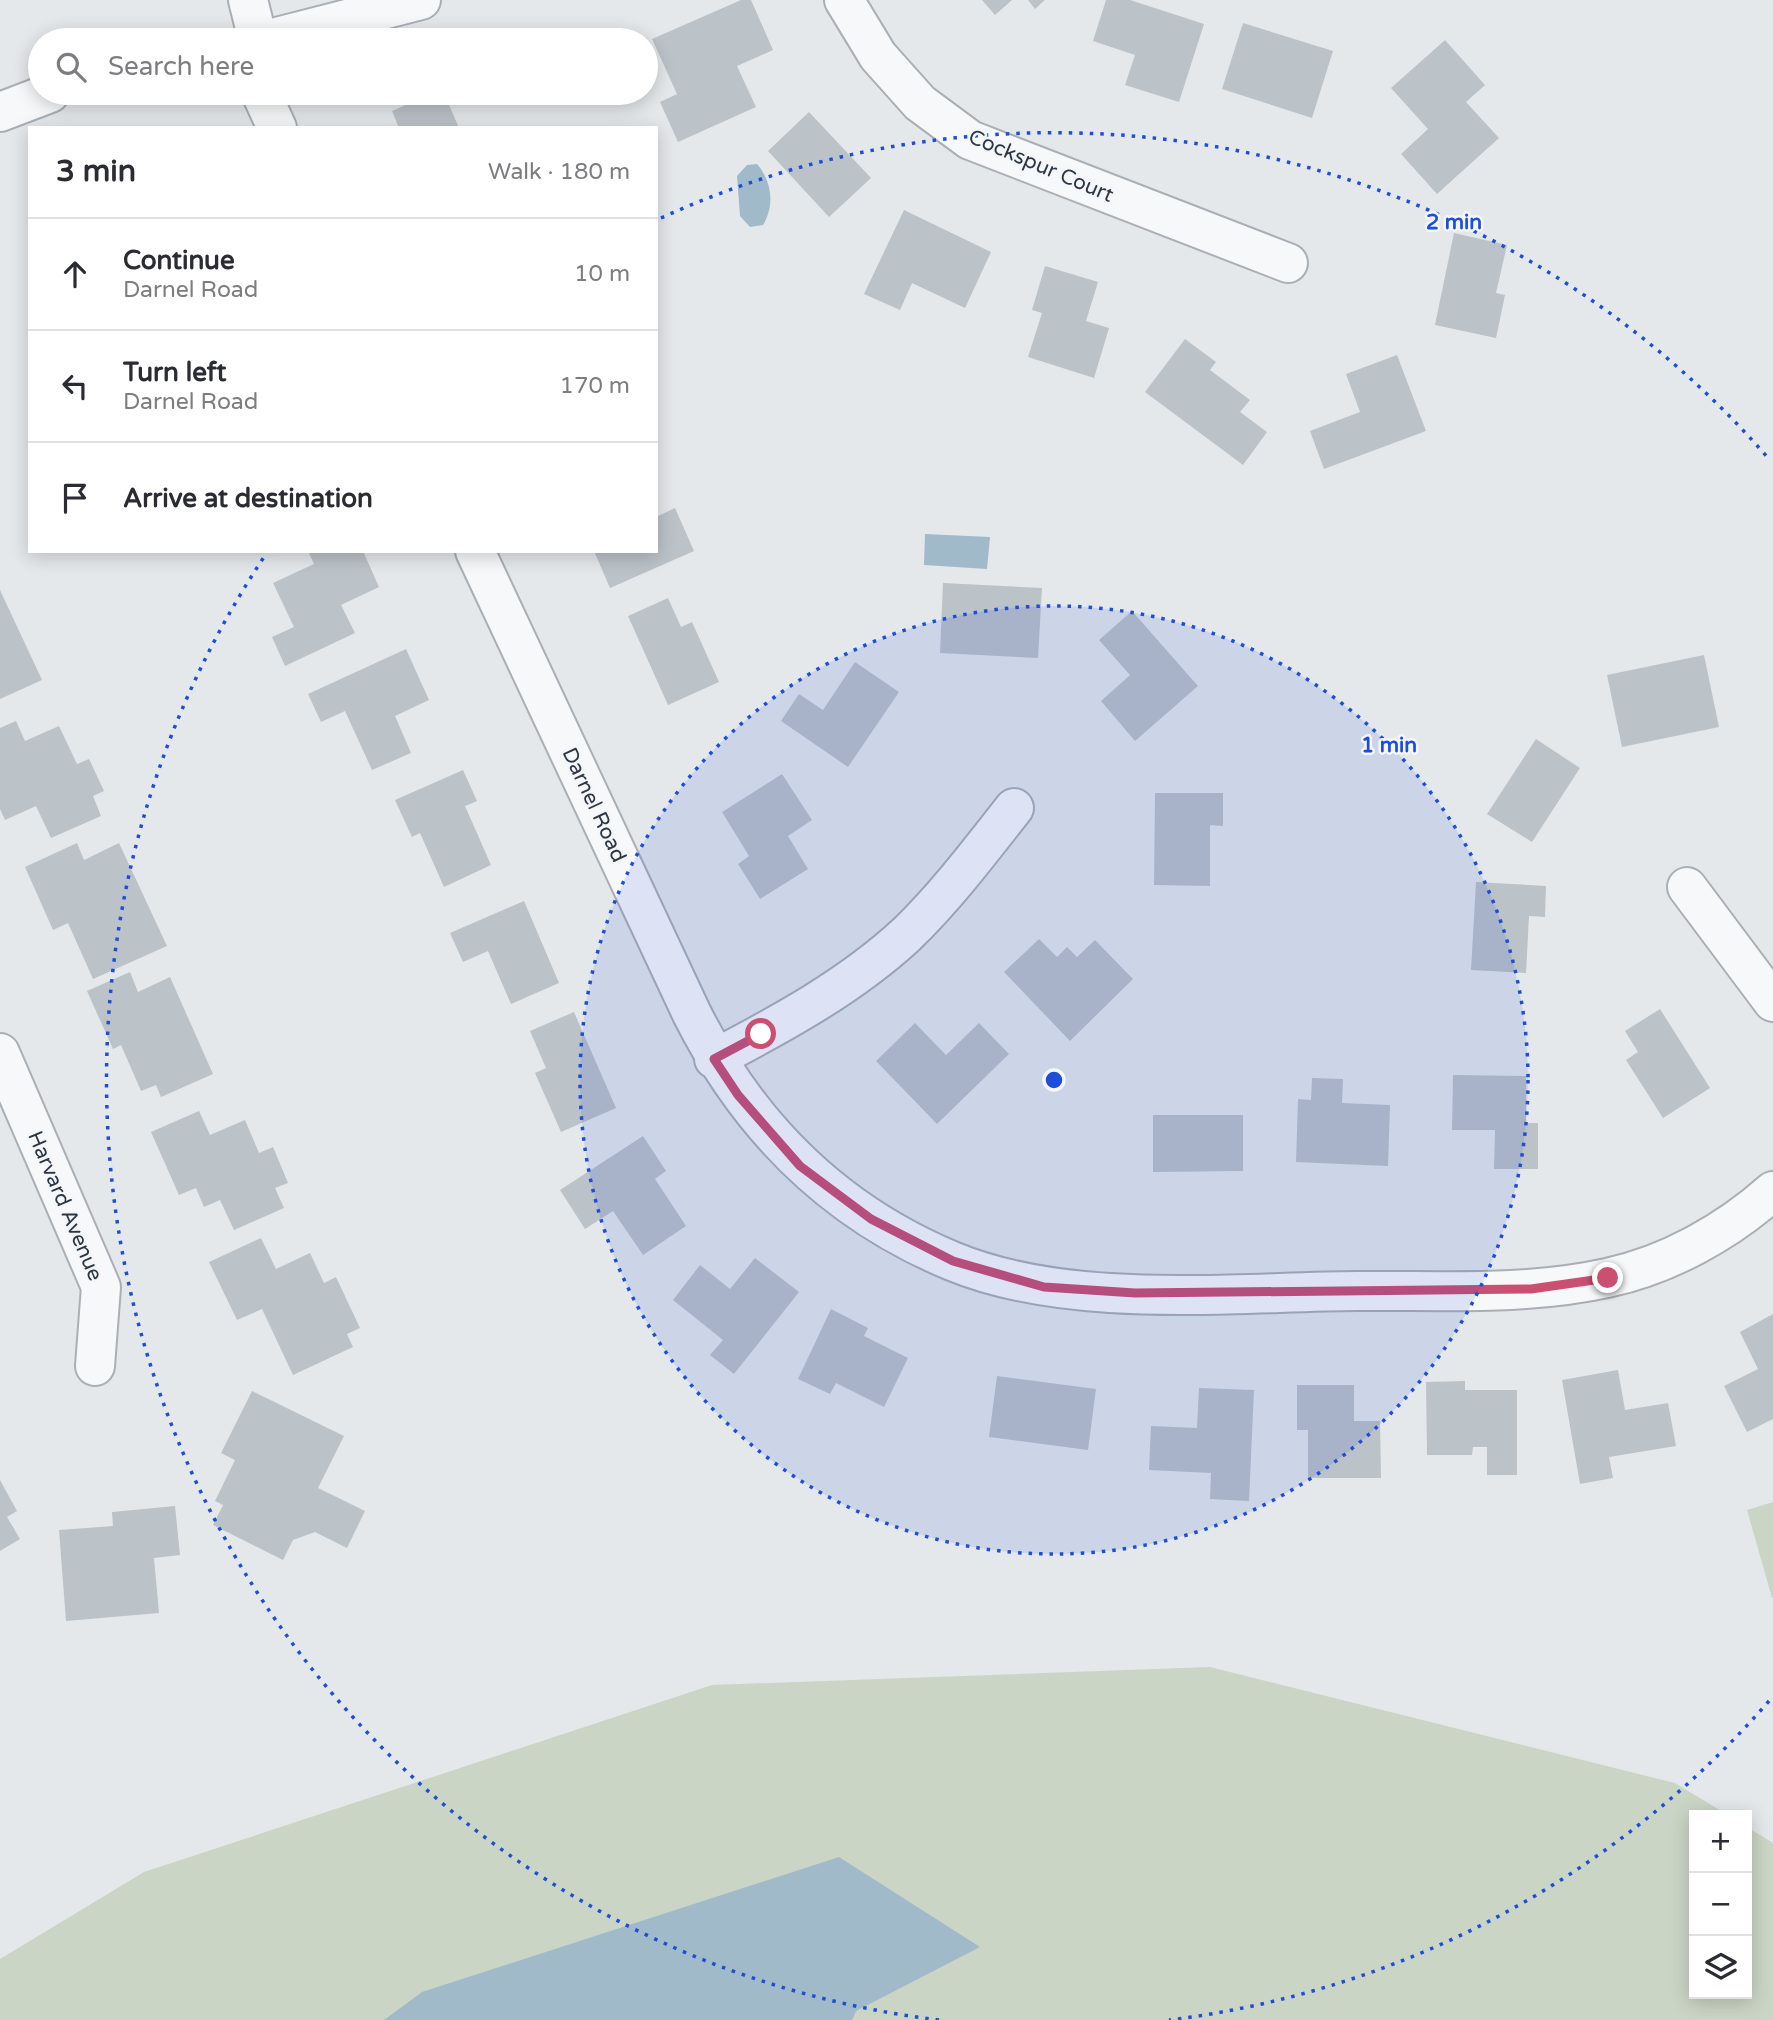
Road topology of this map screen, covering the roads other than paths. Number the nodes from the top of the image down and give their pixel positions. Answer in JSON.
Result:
{"nodes":[{"id":1,"x":248,"y":0,"type":"edge"},
{"id":2,"x":421,"y":0,"type":"edge"},
{"id":3,"x":844,"y":0,"type":"edge"},
{"id":4,"x":255,"y":28,"type":"edge"},
{"id":5,"x":312,"y":28,"type":"edge"},
{"id":6,"x":28,"y":101,"type":"edge"},
{"id":7,"x":266,"y":105,"type":"edge"},
{"id":8,"x":0,"y":112,"type":"edge"},
{"id":9,"x":276,"y":126,"type":"edge"},
{"id":10,"x":1288,"y":263,"type":"dead end"},
{"id":11,"x":476,"y":553,"type":"edge"},
{"id":12,"x":1014,"y":808,"type":"dead end"},
{"id":13,"x":1687,"y":887,"type":"dead end"},
{"id":14,"x":1773,"y":1002,"type":"edge"},
{"id":15,"x":0,"y":1053,"type":"edge"},
{"id":16,"x":714,"y":1059,"type":"junction"},
{"id":17,"x":1773,"y":1191,"type":"edge"},
{"id":18,"x":95,"y":1366,"type":"dead end"}],
"edges":[{"from":1,"to":4,"type":"street"},
{"from":2,"to":5,"type":"street"},
{"from":3,"to":10,"type":"street","name":"Cockspur Court"},
{"from":6,"to":8,"type":"street"},
{"from":7,"to":9,"type":"street"},
{"from":11,"to":16,"type":"street","name":"Darnel Road"},
{"from":12,"to":16,"type":"street"},
{"from":13,"to":14,"type":"street"},
{"from":15,"to":18,"type":"street","name":"Harvard Avenue"},
{"from":16,"to":17,"type":"street","name":"Darnel Road"}]}
